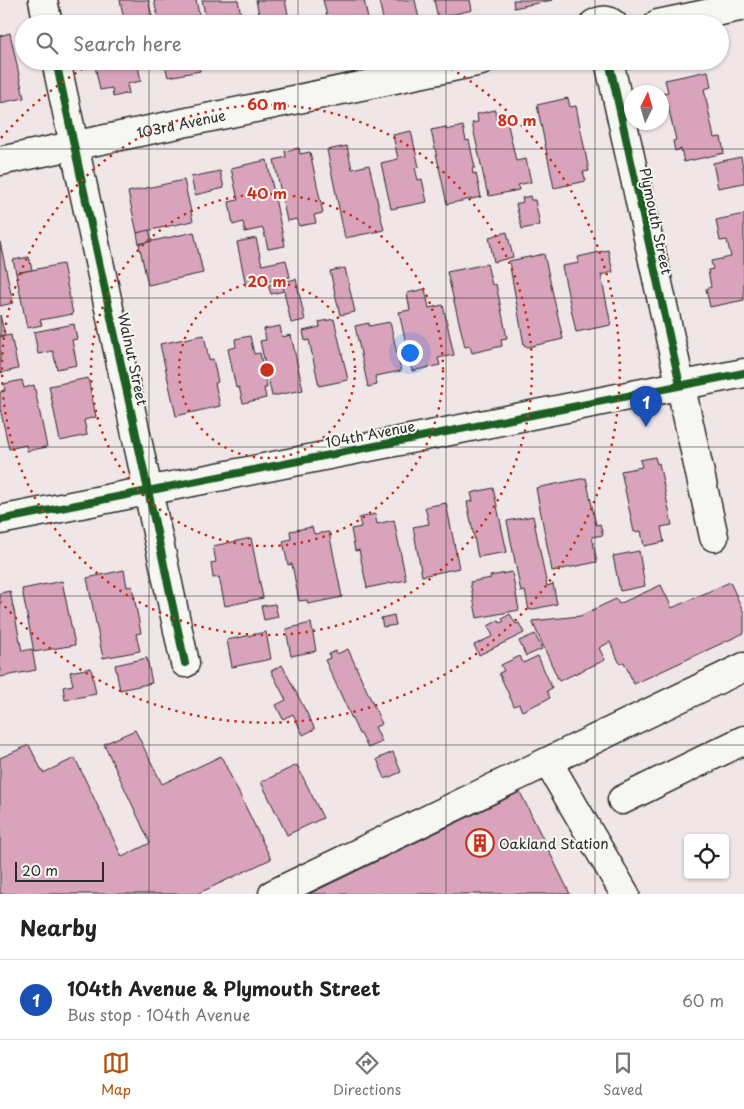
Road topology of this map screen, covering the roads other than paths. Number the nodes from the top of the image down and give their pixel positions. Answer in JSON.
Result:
{"nodes":[{"id":1,"x":43,"y":0,"type":"edge"},
{"id":2,"x":744,"y":6,"type":"edge"},
{"id":3,"x":46,"y":15,"type":"edge"},
{"id":4,"x":701,"y":15,"type":"edge"},
{"id":5,"x":58,"y":70,"type":"edge"},
{"id":6,"x":437,"y":70,"type":"edge"},
{"id":7,"x":610,"y":70,"type":"edge"},
{"id":8,"x":74,"y":145,"type":"junction"},
{"id":9,"x":0,"y":161,"type":"edge"},
{"id":10,"x":744,"y":373,"type":"edge"},
{"id":11,"x":680,"y":386,"type":"junction"},
{"id":12,"x":148,"y":491,"type":"junction"},
{"id":13,"x":0,"y":520,"type":"edge"},
{"id":14,"x":714,"y":537,"type":"dead end"},
{"id":15,"x":185,"y":663,"type":"dead end"},
{"id":16,"x":744,"y":667,"type":"edge"},
{"id":17,"x":744,"y":740,"type":"edge"},
{"id":18,"x":548,"y":762,"type":"junction"},
{"id":19,"x":622,"y":800,"type":"dead end"},
{"id":20,"x":273,"y":894,"type":"edge"},
{"id":21,"x":625,"y":894,"type":"edge"}],
"edges":[{"from":1,"to":3,"type":"street"},
{"from":2,"to":4,"type":"street"},
{"from":5,"to":8,"type":"street","name":"Walnut Street"},
{"from":6,"to":8,"type":"street","name":"103rd Avenue"},
{"from":7,"to":11,"type":"street","name":"Plymouth Street"},
{"from":8,"to":9,"type":"street","name":"103rd Avenue"},
{"from":8,"to":12,"type":"street","name":"Walnut Street"},
{"from":10,"to":11,"type":"street","name":"104th Avenue"},
{"from":11,"to":12,"type":"street","name":"104th Avenue"},
{"from":11,"to":14,"type":"street","name":"Plymouth Street"},
{"from":12,"to":13,"type":"street","name":"104th Avenue"},
{"from":12,"to":15,"type":"street","name":"Walnut Street"},
{"from":16,"to":18,"type":"street"},
{"from":17,"to":19,"type":"street"},
{"from":18,"to":20,"type":"street"},
{"from":18,"to":21,"type":"street"}]}
